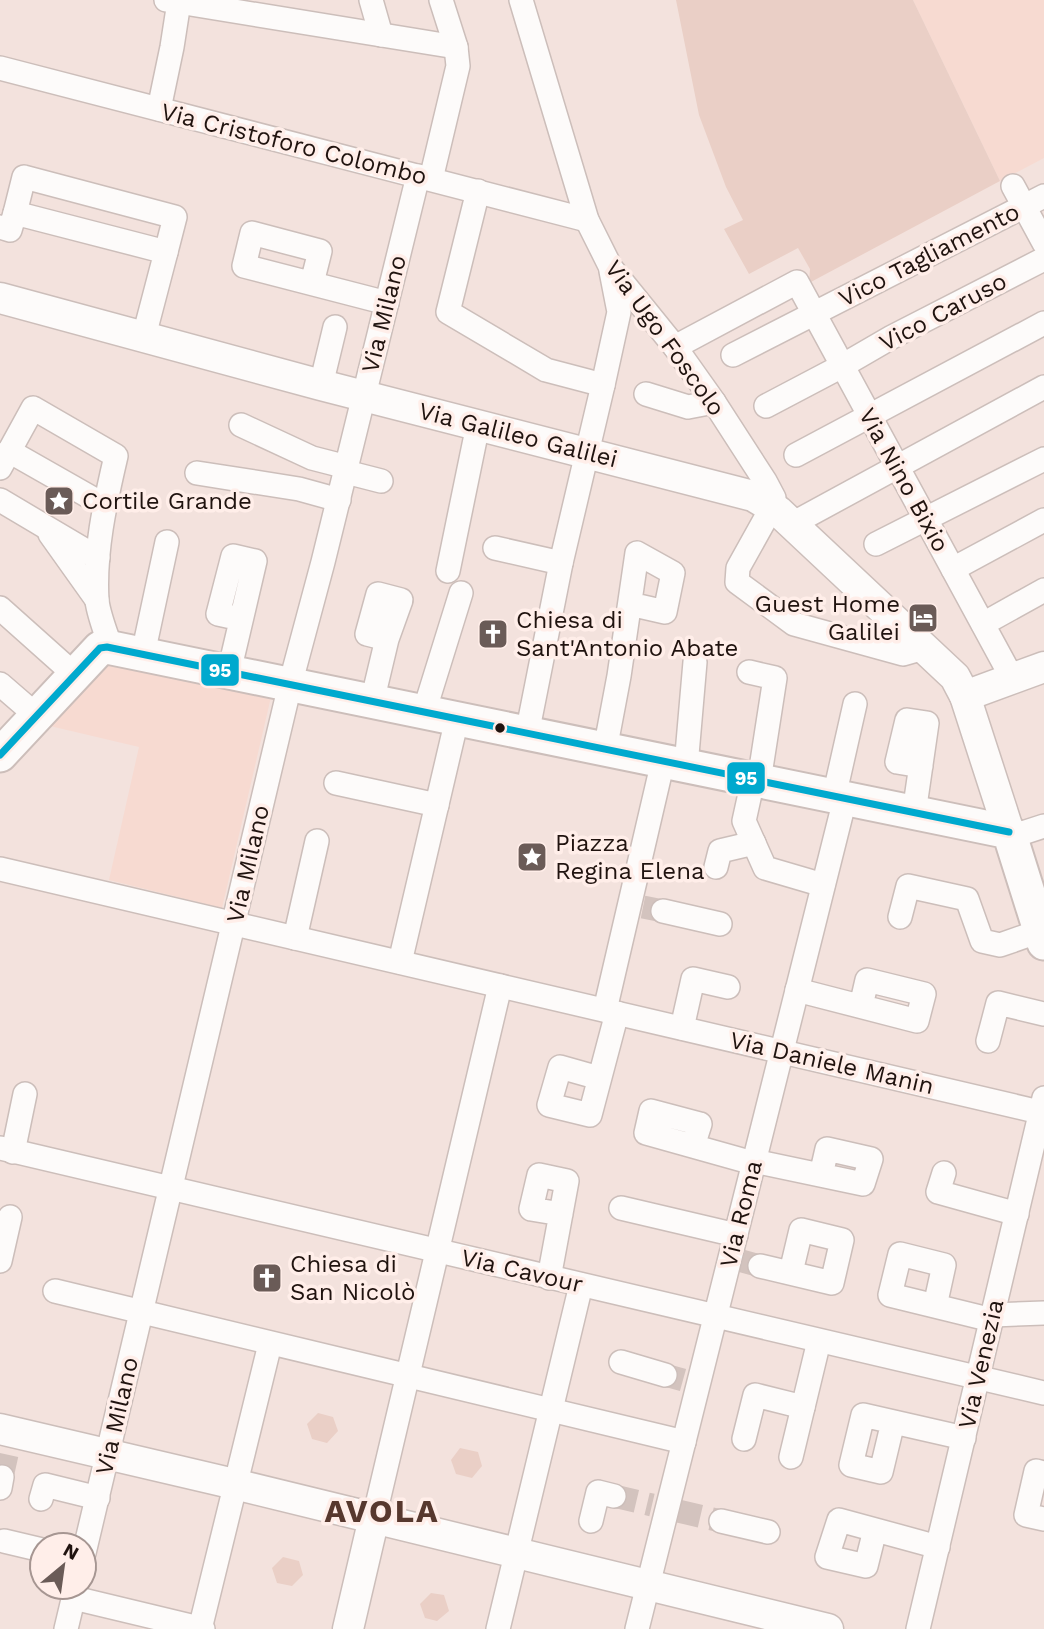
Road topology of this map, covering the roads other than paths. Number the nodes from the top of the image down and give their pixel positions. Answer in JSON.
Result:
{"nodes":[{"id":1,"x":300,"y":0,"type":"edge"},
{"id":2,"x":370,"y":0,"type":"edge"},
{"id":3,"x":441,"y":0,"type":"edge"},
{"id":4,"x":521,"y":0,"type":"edge"},
{"id":5,"x":173,"y":1,"type":"edge"},
{"id":6,"x":235,"y":6,"type":"edge"},
{"id":7,"x":307,"y":23,"type":"junction"},
{"id":8,"x":381,"y":35,"type":"junction"},
{"id":9,"x":456,"y":47,"type":"junction"},
{"id":10,"x":0,"y":68,"type":"edge"},
{"id":11,"x":159,"y":109,"type":"junction"},
{"id":12,"x":425,"y":177,"type":"junction"},
{"id":13,"x":1013,"y":186,"type":"dead end"},
{"id":14,"x":478,"y":191,"type":"junction"},
{"id":15,"x":1034,"y":201,"type":"edge"},
{"id":16,"x":7,"y":220,"type":"edge"},
{"id":17,"x":587,"y":220,"type":"junction"},
{"id":18,"x":1044,"y":243,"type":"edge"},
{"id":19,"x":166,"y":252,"type":"junction"},
{"id":20,"x":1044,"y":259,"type":"edge"},
{"id":21,"x":611,"y":268,"type":"junction"},
{"id":22,"x":312,"y":283,"type":"junction"},
{"id":23,"x":1,"y":300,"type":"edge"},
{"id":24,"x":387,"y":303,"type":"junction"},
{"id":25,"x":814,"y":314,"type":"junction"},
{"id":26,"x":1044,"y":323,"type":"edge"},
{"id":27,"x":335,"y":327,"type":"dead end"},
{"id":28,"x":144,"y":336,"type":"junction"},
{"id":29,"x":675,"y":347,"type":"junction"},
{"id":30,"x":733,"y":355,"type":"dead end"},
{"id":31,"x":842,"y":366,"type":"junction"},
{"id":32,"x":321,"y":385,"type":"junction"},
{"id":33,"x":603,"y":385,"type":"junction"},
{"id":34,"x":1044,"y":387,"type":"edge"},
{"id":35,"x":646,"y":394,"type":"dead end"},
{"id":36,"x":364,"y":396,"type":"junction"},
{"id":37,"x":714,"y":402,"type":"junction"},
{"id":38,"x":766,"y":406,"type":"dead end"},
{"id":39,"x":870,"y":417,"type":"junction"},
{"id":40,"x":241,"y":425,"type":"dead end"},
{"id":41,"x":478,"y":425,"type":"junction"},
{"id":42,"x":587,"y":453,"type":"junction"},
{"id":43,"x":796,"y":456,"type":"dead end"},
{"id":44,"x":5,"y":459,"type":"edge"},
{"id":45,"x":1044,"y":459,"type":"edge"},
{"id":46,"x":898,"y":467,"type":"junction"},
{"id":47,"x":346,"y":470,"type":"junction"},
{"id":48,"x":197,"y":473,"type":"dead end"},
{"id":49,"x":381,"y":481,"type":"dead end"},
{"id":50,"x":0,"y":500,"type":"edge"},
{"id":51,"x":338,"y":500,"type":"junction"},
{"id":52,"x":104,"y":505,"type":"junction"},
{"id":53,"x":782,"y":516,"type":"junction"},
{"id":54,"x":925,"y":518,"type":"junction"},
{"id":55,"x":1044,"y":520,"type":"edge"},
{"id":56,"x":44,"y":527,"type":"junction"},
{"id":57,"x":167,"y":542,"type":"dead end"},
{"id":58,"x":876,"y":544,"type":"dead end"},
{"id":59,"x":495,"y":548,"type":"dead end"},
{"id":60,"x":233,"y":556,"type":"dead end"},
{"id":61,"x":98,"y":558,"type":"junction"},
{"id":62,"x":561,"y":563,"type":"junction"},
{"id":63,"x":953,"y":569,"type":"junction"},
{"id":64,"x":448,"y":572,"type":"dead end"},
{"id":65,"x":1044,"y":590,"type":"edge"},
{"id":66,"x":461,"y":593,"type":"dead end"},
{"id":67,"x":378,"y":594,"type":"dead end"},
{"id":68,"x":97,"y":600,"type":"junction"},
{"id":69,"x":630,"y":604,"type":"junction"},
{"id":70,"x":0,"y":608,"type":"edge"},
{"id":71,"x":983,"y":624,"type":"junction"},
{"id":72,"x":111,"y":648,"type":"junction"},
{"id":73,"x":924,"y":648,"type":"junction"},
{"id":74,"x":143,"y":654,"type":"junction"},
{"id":75,"x":695,"y":662,"type":"dead end"},
{"id":76,"x":1044,"y":667,"type":"edge"},
{"id":77,"x":229,"y":672,"type":"junction"},
{"id":78,"x":749,"y":673,"type":"dead end"},
{"id":79,"x":75,"y":675,"type":"junction"},
{"id":80,"x":1012,"y":678,"type":"junction"},
{"id":81,"x":0,"y":684,"type":"edge"},
{"id":82,"x":290,"y":685,"type":"junction"},
{"id":83,"x":965,"y":696,"type":"junction"},
{"id":84,"x":372,"y":702,"type":"junction"},
{"id":85,"x":855,"y":704,"type":"dead end"},
{"id":86,"x":37,"y":716,"type":"junction"},
{"id":87,"x":441,"y":716,"type":"junction"},
{"id":88,"x":907,"y":720,"type":"dead end"},
{"id":89,"x":527,"y":734,"type":"junction"},
{"id":90,"x":606,"y":741,"type":"junction"},
{"id":91,"x":0,"y":755,"type":"edge"},
{"id":92,"x":676,"y":764,"type":"junction"},
{"id":93,"x":756,"y":781,"type":"junction"},
{"id":94,"x":335,"y":783,"type":"dead end"},
{"id":95,"x":839,"y":798,"type":"junction"},
{"id":96,"x":430,"y":804,"type":"junction"},
{"id":97,"x":914,"y":813,"type":"junction"},
{"id":98,"x":1044,"y":826,"type":"edge"},
{"id":99,"x":1009,"y":834,"type":"junction"},
{"id":100,"x":317,"y":841,"type":"dead end"},
{"id":101,"x":754,"y":843,"type":"junction"},
{"id":102,"x":716,"y":867,"type":"dead end"},
{"id":103,"x":0,"y":869,"type":"edge"},
{"id":104,"x":823,"y":885,"type":"junction"},
{"id":105,"x":645,"y":907,"type":"junction"},
{"id":106,"x":900,"y":917,"type":"dead end"},
{"id":107,"x":234,"y":923,"type":"junction"},
{"id":108,"x":720,"y":924,"type":"dead end"},
{"id":109,"x":1042,"y":937,"type":"edge"},
{"id":110,"x":295,"y":938,"type":"junction"},
{"id":111,"x":393,"y":961,"type":"junction"},
{"id":112,"x":728,"y":987,"type":"dead end"},
{"id":113,"x":797,"y":990,"type":"junction"},
{"id":114,"x":498,"y":993,"type":"junction"},
{"id":115,"x":1044,"y":1014,"type":"edge"},
{"id":116,"x":614,"y":1016,"type":"junction"},
{"id":117,"x":917,"y":1021,"type":"dead end"},
{"id":118,"x":681,"y":1028,"type":"junction"},
{"id":119,"x":988,"y":1041,"type":"dead end"},
{"id":120,"x":781,"y":1052,"type":"junction"},
{"id":121,"x":599,"y":1078,"type":"junction"},
{"id":122,"x":25,"y":1094,"type":"dead end"},
{"id":123,"x":1043,"y":1108,"type":"edge"},
{"id":124,"x":650,"y":1111,"type":"dead end"},
{"id":125,"x":7,"y":1150,"type":"edge"},
{"id":126,"x":871,"y":1159,"type":"dead end"},
{"id":127,"x":754,"y":1162,"type":"junction"},
{"id":128,"x":944,"y":1173,"type":"dead end"},
{"id":129,"x":567,"y":1181,"type":"dead end"},
{"id":130,"x":171,"y":1188,"type":"junction"},
{"id":131,"x":621,"y":1208,"type":"dead end"},
{"id":132,"x":1017,"y":1214,"type":"junction"},
{"id":133,"x":10,"y":1217,"type":"dead end"},
{"id":134,"x":736,"y":1235,"type":"junction"},
{"id":135,"x":437,"y":1251,"type":"junction"},
{"id":136,"x":0,"y":1261,"type":"edge"},
{"id":137,"x":744,"y":1262,"type":"junction"},
{"id":138,"x":790,"y":1272,"type":"junction"},
{"id":139,"x":549,"y":1278,"type":"junction"},
{"id":140,"x":581,"y":1285,"type":"junction"},
{"id":141,"x":55,"y":1291,"type":"dead end"},
{"id":142,"x":935,"y":1306,"type":"junction"},
{"id":143,"x":141,"y":1313,"type":"junction"},
{"id":144,"x":1044,"y":1313,"type":"edge"},
{"id":145,"x":715,"y":1317,"type":"junction"},
{"id":146,"x":992,"y":1317,"type":"junction"},
{"id":147,"x":819,"y":1341,"type":"junction"},
{"id":148,"x":265,"y":1343,"type":"junction"},
{"id":149,"x":621,"y":1362,"type":"dead end"},
{"id":150,"x":408,"y":1372,"type":"junction"},
{"id":151,"x":978,"y":1378,"type":"junction"},
{"id":152,"x":682,"y":1380,"type":"junction"},
{"id":153,"x":1044,"y":1393,"type":"edge"},
{"id":154,"x":554,"y":1407,"type":"junction"},
{"id":155,"x":803,"y":1407,"type":"junction"},
{"id":156,"x":893,"y":1422,"type":"junction"},
{"id":157,"x":7,"y":1437,"type":"edge"},
{"id":158,"x":964,"y":1438,"type":"junction"},
{"id":159,"x":744,"y":1439,"type":"dead end"},
{"id":160,"x":684,"y":1442,"type":"junction"},
{"id":161,"x":108,"y":1454,"type":"junction"},
{"id":162,"x":791,"y":1457,"type":"dead end"},
{"id":163,"x":1044,"y":1473,"type":"edge"},
{"id":164,"x":230,"y":1483,"type":"junction"},
{"id":165,"x":614,"y":1496,"type":"dead end"},
{"id":166,"x":98,"y":1498,"type":"junction"},
{"id":167,"x":41,"y":1499,"type":"dead end"},
{"id":168,"x":374,"y":1518,"type":"junction"},
{"id":169,"x":1044,"y":1519,"type":"edge"},
{"id":170,"x":591,"y":1521,"type":"dead end"},
{"id":171,"x":721,"y":1521,"type":"tunnel mouth"},
{"id":172,"x":875,"y":1530,"type":"junction"},
{"id":173,"x":90,"y":1531,"type":"edge"},
{"id":174,"x":768,"y":1532,"type":"dead end"},
{"id":175,"x":4,"y":1541,"type":"dead end"},
{"id":176,"x":28,"y":1547,"type":"edge"},
{"id":177,"x":938,"y":1547,"type":"junction"},
{"id":178,"x":522,"y":1554,"type":"junction"},
{"id":179,"x":648,"y":1585,"type":"junction"},
{"id":180,"x":98,"y":1599,"type":"edge"},
{"id":181,"x":73,"y":1601,"type":"edge"},
{"id":182,"x":199,"y":1628,"type":"edge"},
{"id":183,"x":66,"y":1629,"type":"edge"},
{"id":184,"x":348,"y":1629,"type":"edge"},
{"id":185,"x":498,"y":1629,"type":"edge"},
{"id":186,"x":637,"y":1629,"type":"edge"},
{"id":187,"x":828,"y":1629,"type":"edge"},
{"id":188,"x":918,"y":1629,"type":"edge"}],
"edges":[{"from":1,"to":7,"type":"street"},
{"from":2,"to":8,"type":"street"},
{"from":3,"to":9,"type":"street"},
{"from":4,"to":17,"type":"street","name":"Via Ugo Foscolo"},
{"from":5,"to":6,"type":"street"},
{"from":5,"to":11,"type":"street"},
{"from":6,"to":7,"type":"street"},
{"from":7,"to":8,"type":"street"},
{"from":8,"to":9,"type":"street"},
{"from":9,"to":12,"type":"street","name":"Via Milano"},
{"from":10,"to":11,"type":"street","name":"Via Cristoforo Colombo"},
{"from":11,"to":12,"type":"street","name":"Via Cristoforo Colombo"},
{"from":12,"to":14,"type":"street","name":"Via Cristoforo Colombo"},
{"from":12,"to":24,"type":"street","name":"Via Milano"},
{"from":13,"to":15,"type":"street"},
{"from":14,"to":17,"type":"street","name":"Via Cristoforo Colombo"},
{"from":14,"to":33,"type":"street"},
{"from":15,"to":18,"type":"street"},
{"from":15,"to":25,"type":"street","name":"Vico Tagliamento"},
{"from":16,"to":19,"type":"street"},
{"from":16,"to":19,"type":"street"},
{"from":17,"to":21,"type":"street","name":"Via Ugo Foscolo"},
{"from":19,"to":28,"type":"street"},
{"from":20,"to":31,"type":"street","name":"Vico Caruso"},
{"from":21,"to":29,"type":"street","name":"Via Ugo Foscolo"},
{"from":21,"to":33,"type":"street"},
{"from":22,"to":22,"type":"street"},
{"from":22,"to":24,"type":"street"},
{"from":23,"to":28,"type":"street","name":"Via Galileo Galilei"},
{"from":24,"to":36,"type":"street","name":"Via Milano"},
{"from":25,"to":29,"type":"street","name":"Via Nino Bixio"},
{"from":25,"to":30,"type":"street","name":"Vico Tagliamento"},
{"from":25,"to":31,"type":"street","name":"Via Nino Bixio"},
{"from":26,"to":39,"type":"street"},
{"from":27,"to":32,"type":"street"},
{"from":28,"to":32,"type":"street","name":"Via Galileo Galilei"},
{"from":29,"to":37,"type":"street","name":"Via Ugo Foscolo"},
{"from":31,"to":38,"type":"street","name":"Vico Caruso"},
{"from":31,"to":39,"type":"street","name":"Via Nino Bixio"},
{"from":32,"to":36,"type":"street","name":"Via Galileo Galilei"},
{"from":33,"to":42,"type":"street"},
{"from":34,"to":46,"type":"street"},
{"from":35,"to":37,"type":"street"},
{"from":36,"to":41,"type":"street","name":"Via Galileo Galilei"},
{"from":36,"to":47,"type":"street","name":"Via Milano"},
{"from":37,"to":53,"type":"street","name":"Via Ugo Foscolo"},
{"from":39,"to":43,"type":"street"},
{"from":39,"to":46,"type":"street","name":"Via Nino Bixio"},
{"from":40,"to":47,"type":"street"},
{"from":41,"to":42,"type":"street","name":"Via Galileo Galilei"},
{"from":41,"to":64,"type":"street"},
{"from":42,"to":53,"type":"street","name":"Via Galileo Galilei"},
{"from":42,"to":62,"type":"street"},
{"from":44,"to":52,"type":"street"},
{"from":44,"to":52,"type":"street"},
{"from":45,"to":54,"type":"street"},
{"from":46,"to":53,"type":"street"},
{"from":46,"to":54,"type":"street","name":"Via Nino Bixio"},
{"from":47,"to":49,"type":"street"},
{"from":47,"to":51,"type":"street","name":"Via Milano"},
{"from":48,"to":51,"type":"street"},
{"from":50,"to":56,"type":"street"},
{"from":51,"to":82,"type":"street","name":"Via Milano"},
{"from":52,"to":61,"type":"street"},
{"from":53,"to":73,"type":"street","name":"Via Galileo Galilei"},
{"from":53,"to":73,"type":"street"},
{"from":54,"to":58,"type":"street"},
{"from":54,"to":63,"type":"street","name":"Via Nino Bixio"},
{"from":55,"to":63,"type":"street"},
{"from":56,"to":61,"type":"street"},
{"from":56,"to":68,"type":"street"},
{"from":57,"to":74,"type":"street"},
{"from":59,"to":62,"type":"street"},
{"from":60,"to":77,"type":"street"},
{"from":61,"to":68,"type":"street"},
{"from":62,"to":89,"type":"street"},
{"from":63,"to":71,"type":"street","name":"Via Nino Bixio"},
{"from":65,"to":71,"type":"street"},
{"from":66,"to":87,"type":"street"},
{"from":67,"to":84,"type":"street"},
{"from":68,"to":72,"type":"street"},
{"from":69,"to":69,"type":"street"},
{"from":69,"to":90,"type":"street"},
{"from":70,"to":79,"type":"street"},
{"from":71,"to":80,"type":"street","name":"Via Nino Bixio"},
{"from":72,"to":74,"type":"main road"},
{"from":72,"to":79,"type":"main road"},
{"from":73,"to":83,"type":"street","name":"Via Galileo Galilei"},
{"from":74,"to":77,"type":"main road"},
{"from":75,"to":92,"type":"street"},
{"from":76,"to":80,"type":"street"},
{"from":77,"to":82,"type":"main road"},
{"from":78,"to":93,"type":"street"},
{"from":79,"to":86,"type":"main road"},
{"from":80,"to":83,"type":"street"},
{"from":81,"to":86,"type":"street"},
{"from":82,"to":84,"type":"main road"},
{"from":82,"to":107,"type":"street","name":"Via Milano"},
{"from":83,"to":99,"type":"street","name":"Via Galileo Galilei"},
{"from":84,"to":87,"type":"main road"},
{"from":85,"to":95,"type":"street","name":"Via Roma"},
{"from":86,"to":91,"type":"main road"},
{"from":87,"to":89,"type":"main road"},
{"from":87,"to":96,"type":"street"},
{"from":88,"to":97,"type":"street"},
{"from":89,"to":90,"type":"main road"},
{"from":90,"to":92,"type":"main road"},
{"from":92,"to":93,"type":"main road"},
{"from":92,"to":105,"type":"street"},
{"from":93,"to":95,"type":"main road"},
{"from":93,"to":101,"type":"street"},
{"from":94,"to":96,"type":"street"},
{"from":95,"to":97,"type":"main road"},
{"from":95,"to":104,"type":"street","name":"Via Roma"},
{"from":96,"to":111,"type":"street"},
{"from":97,"to":99,"type":"main road"},
{"from":98,"to":99,"type":"street"},
{"from":99,"to":109,"type":"main road"},
{"from":100,"to":110,"type":"street"},
{"from":101,"to":102,"type":"street"},
{"from":101,"to":104,"type":"street"},
{"from":103,"to":107,"type":"street"},
{"from":104,"to":113,"type":"street","name":"Via Roma"},
{"from":105,"to":108,"type":"street"},
{"from":105,"to":116,"type":"street"},
{"from":106,"to":109,"type":"street"},
{"from":107,"to":110,"type":"street"},
{"from":107,"to":130,"type":"street","name":"Via Milano"},
{"from":110,"to":111,"type":"street"},
{"from":111,"to":114,"type":"street","name":"Via Daniele Manin"},
{"from":112,"to":118,"type":"street"},
{"from":113,"to":117,"type":"street"},
{"from":113,"to":120,"type":"street","name":"Via Roma"},
{"from":114,"to":116,"type":"street","name":"Via Daniele Manin"},
{"from":114,"to":135,"type":"street"},
{"from":115,"to":119,"type":"street"},
{"from":116,"to":118,"type":"street","name":"Via Daniele Manin"},
{"from":116,"to":121,"type":"street"},
{"from":118,"to":120,"type":"street","name":"Via Daniele Manin"},
{"from":120,"to":123,"type":"street","name":"Via Daniele Manin"},
{"from":120,"to":127,"type":"street","name":"Via Roma"},
{"from":121,"to":121,"type":"street"},
{"from":122,"to":125,"type":"street"},
{"from":123,"to":132,"type":"street","name":"Via Venezia"},
{"from":124,"to":127,"type":"street"},
{"from":125,"to":130,"type":"street","name":"Via Cavour"},
{"from":126,"to":127,"type":"street"},
{"from":127,"to":134,"type":"street","name":"Via Roma"},
{"from":128,"to":132,"type":"street"},
{"from":129,"to":139,"type":"street"},
{"from":130,"to":135,"type":"street","name":"Via Cavour"},
{"from":130,"to":143,"type":"street","name":"Via Milano"},
{"from":131,"to":134,"type":"street"},
{"from":132,"to":146,"type":"street","name":"Via Venezia"},
{"from":133,"to":136,"type":"street"},
{"from":134,"to":137,"type":"street","name":"Via Roma"},
{"from":135,"to":139,"type":"street","name":"Via Cavour"},
{"from":135,"to":150,"type":"street"},
{"from":137,"to":138,"type":"street"},
{"from":137,"to":145,"type":"street","name":"Via Roma"},
{"from":138,"to":138,"type":"street"},
{"from":139,"to":140,"type":"street","name":"Via Cavour"},
{"from":140,"to":145,"type":"street","name":"Via Cavour"},
{"from":140,"to":154,"type":"street"},
{"from":141,"to":143,"type":"street"},
{"from":142,"to":142,"type":"street"},
{"from":142,"to":146,"type":"street"},
{"from":143,"to":148,"type":"street"},
{"from":143,"to":161,"type":"street","name":"Via Milano"},
{"from":144,"to":146,"type":"street"},
{"from":145,"to":147,"type":"street","name":"Via Cavour"},
{"from":145,"to":152,"type":"street","name":"Via Roma"},
{"from":146,"to":151,"type":"street","name":"Via Venezia"},
{"from":147,"to":151,"type":"street","name":"Via Cavour"},
{"from":147,"to":155,"type":"street"},
{"from":148,"to":150,"type":"street"},
{"from":148,"to":164,"type":"street"},
{"from":149,"to":152,"type":"street"},
{"from":150,"to":154,"type":"street"},
{"from":150,"to":168,"type":"street"},
{"from":151,"to":153,"type":"street","name":"Via Cavour"},
{"from":151,"to":158,"type":"street","name":"Via Venezia"},
{"from":152,"to":160,"type":"street","name":"Via Roma"},
{"from":154,"to":160,"type":"street"},
{"from":154,"to":178,"type":"street"},
{"from":155,"to":159,"type":"street"},
{"from":155,"to":162,"type":"street"},
{"from":156,"to":156,"type":"street"},
{"from":156,"to":158,"type":"street"},
{"from":157,"to":161,"type":"street"},
{"from":158,"to":177,"type":"street","name":"Via Venezia"},
{"from":160,"to":179,"type":"street","name":"Via Roma"},
{"from":161,"to":164,"type":"street"},
{"from":161,"to":166,"type":"street","name":"Via Milano"},
{"from":163,"to":169,"type":"street"},
{"from":164,"to":168,"type":"street"},
{"from":164,"to":182,"type":"street"},
{"from":165,"to":170,"type":"street"},
{"from":166,"to":167,"type":"street"},
{"from":166,"to":173,"type":"street","name":"Via Milano"},
{"from":168,"to":178,"type":"street"},
{"from":168,"to":184,"type":"street"},
{"from":171,"to":174,"type":"street"},
{"from":172,"to":172,"type":"street"},
{"from":172,"to":177,"type":"street"},
{"from":175,"to":176,"type":"street"},
{"from":177,"to":188,"type":"street","name":"Via Venezia"},
{"from":178,"to":179,"type":"street"},
{"from":178,"to":185,"type":"street"},
{"from":179,"to":186,"type":"street","name":"Via Roma"},
{"from":179,"to":187,"type":"street"},
{"from":180,"to":182,"type":"street"},
{"from":181,"to":183,"type":"street"}]}
